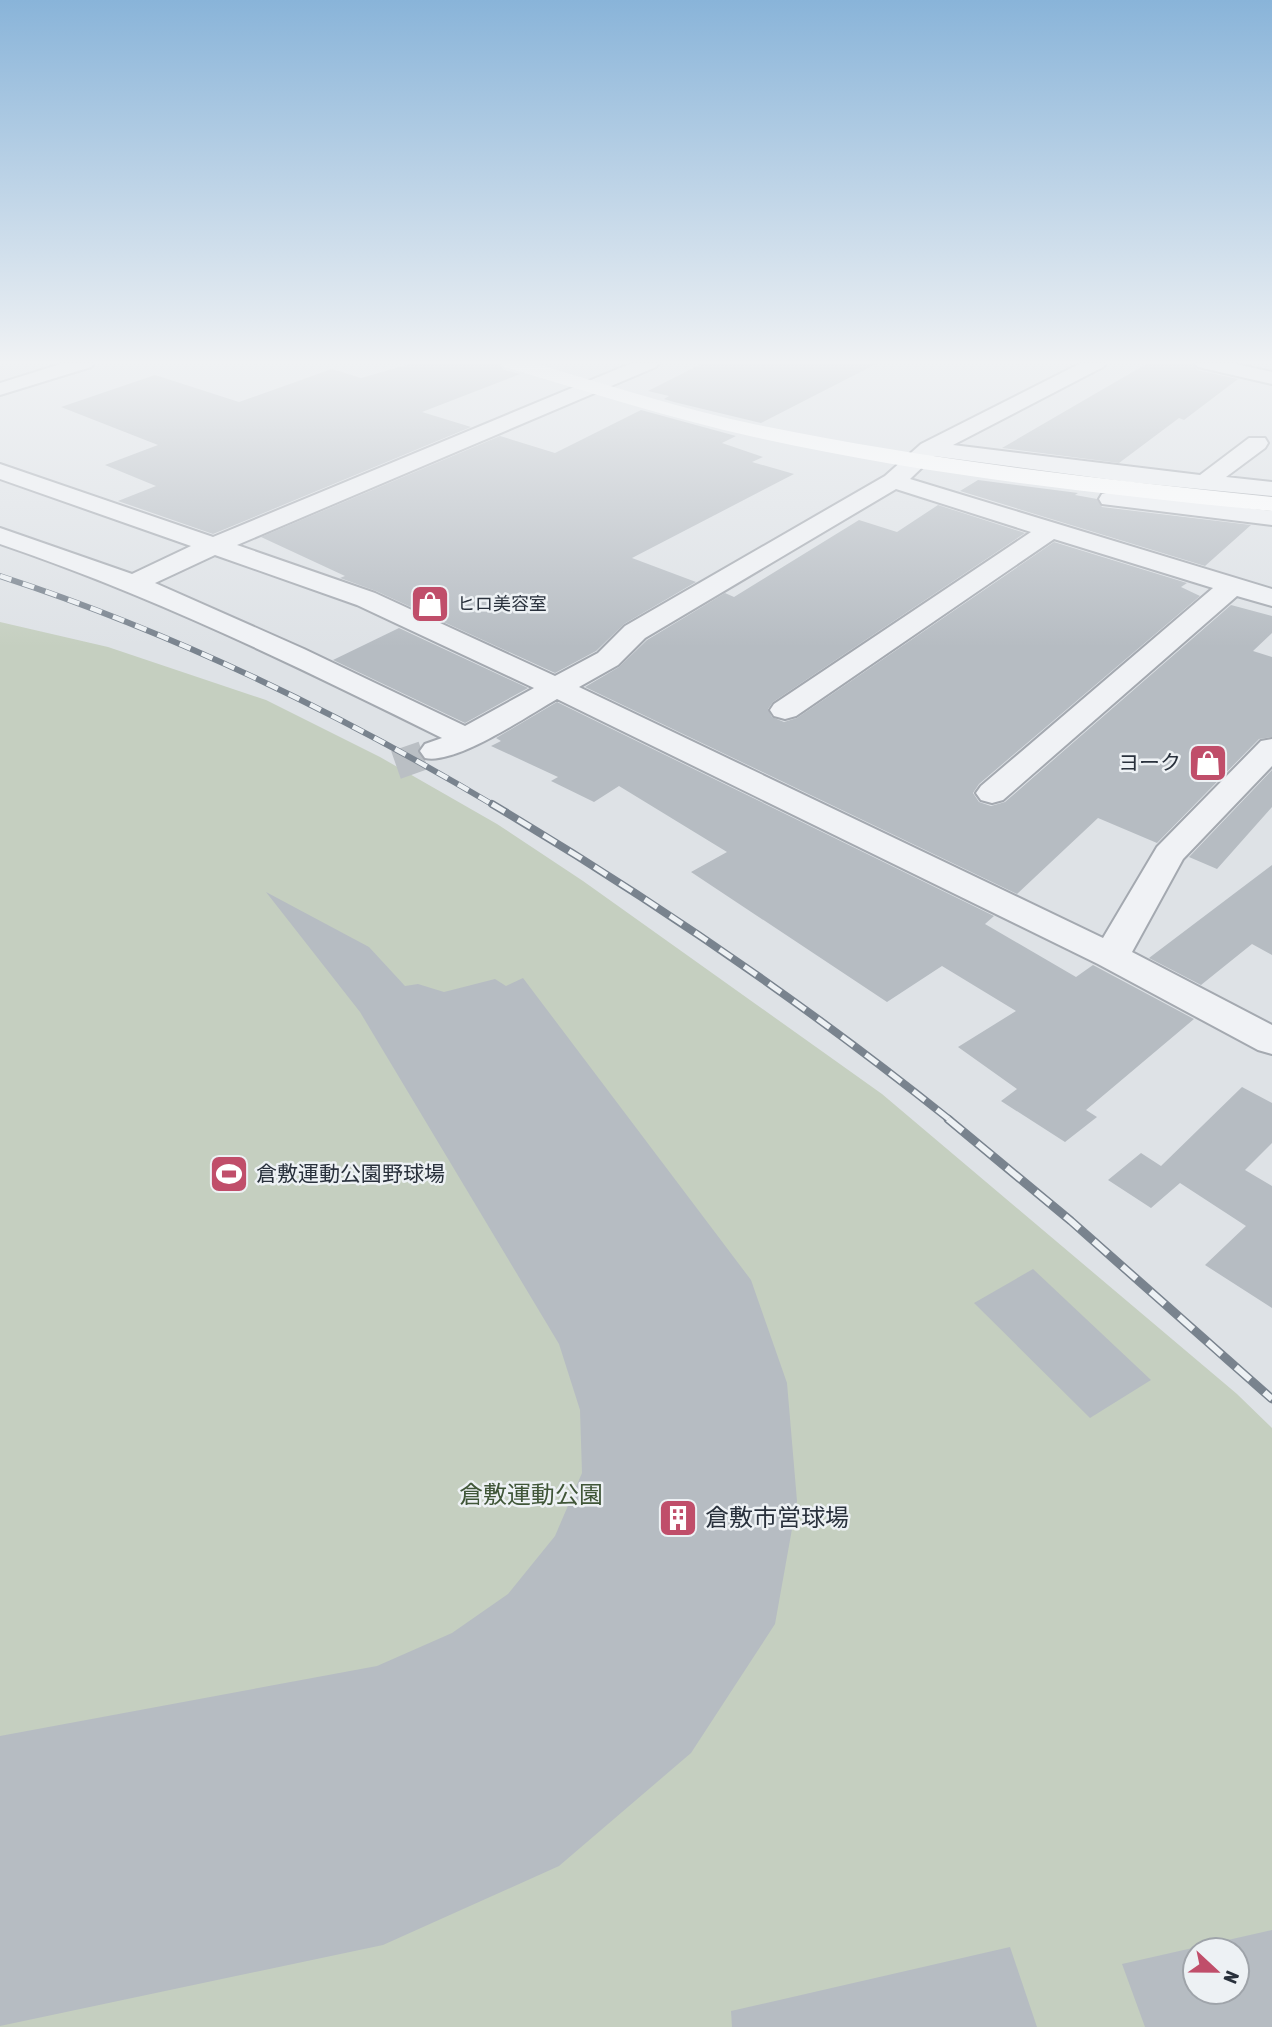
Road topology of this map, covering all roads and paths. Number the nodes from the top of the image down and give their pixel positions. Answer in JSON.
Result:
{"nodes":[{"id":1,"x":424,"y":458,"type":"edge"},
{"id":2,"x":929,"y":458,"type":"junction"},
{"id":3,"x":1238,"y":458,"type":"edge"},
{"id":4,"x":0,"y":471,"type":"edge"},
{"id":5,"x":893,"y":481,"type":"junction"},
{"id":6,"x":1204,"y":483,"type":"junction"},
{"id":7,"x":1272,"y":489,"type":"edge"},
{"id":8,"x":1272,"y":504,"type":"edge"},
{"id":9,"x":1272,"y":518,"type":"edge"},
{"id":10,"x":1050,"y":530,"type":"junction"},
{"id":11,"x":0,"y":536,"type":"edge"},
{"id":12,"x":213,"y":546,"type":"junction"},
{"id":13,"x":132,"y":584,"type":"junction"},
{"id":14,"x":1232,"y":586,"type":"junction"},
{"id":15,"x":1272,"y":598,"type":"edge"},
{"id":16,"x":554,"y":688,"type":"junction"},
{"id":17,"x":786,"y":710,"type":"dead end"},
{"id":18,"x":465,"y":738,"type":"junction"},
{"id":19,"x":1272,"y":748,"type":"edge"},
{"id":20,"x":436,"y":751,"type":"tunnel mouth"},
{"id":21,"x":992,"y":793,"type":"dead end"},
{"id":22,"x":1111,"y":956,"type":"junction"},
{"id":23,"x":1272,"y":1041,"type":"edge"}],
"edges":[{"from":1,"to":12,"type":"street"},
{"from":2,"to":5,"type":"street"},
{"from":2,"to":6,"type":"street"},
{"from":2,"to":8,"type":"main road"},
{"from":2,"to":9,"type":"street"},
{"from":3,"to":6,"type":"street"},
{"from":4,"to":12,"type":"street"},
{"from":5,"to":10,"type":"street"},
{"from":5,"to":16,"type":"street"},
{"from":6,"to":7,"type":"street"},
{"from":10,"to":14,"type":"street"},
{"from":10,"to":17,"type":"street"},
{"from":11,"to":13,"type":"street"},
{"from":12,"to":13,"type":"street"},
{"from":12,"to":16,"type":"street"},
{"from":13,"to":18,"type":"street"},
{"from":14,"to":15,"type":"street"},
{"from":14,"to":21,"type":"street"},
{"from":16,"to":18,"type":"street"},
{"from":16,"to":22,"type":"street"},
{"from":18,"to":20,"type":"street"},
{"from":19,"to":22,"type":"street"},
{"from":22,"to":23,"type":"street"}]}
